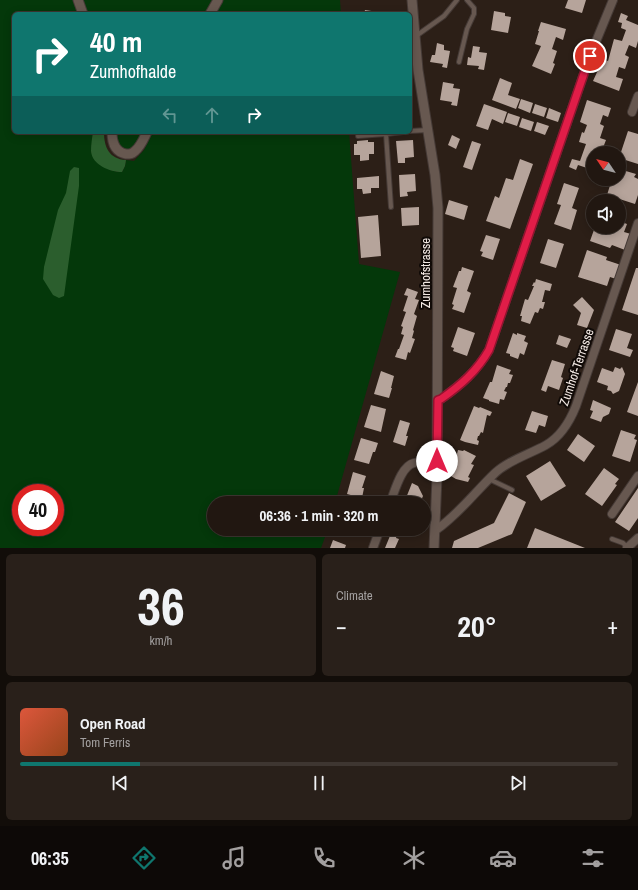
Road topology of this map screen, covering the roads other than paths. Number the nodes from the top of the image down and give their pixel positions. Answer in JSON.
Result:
{"nodes":[{"id":1,"x":78,"y":0,"type":"edge"},
{"id":2,"x":218,"y":0,"type":"edge"},
{"id":3,"x":412,"y":0,"type":"edge"},
{"id":4,"x":457,"y":0,"type":"edge"},
{"id":5,"x":467,"y":0,"type":"edge"},
{"id":6,"x":613,"y":0,"type":"edge"},
{"id":7,"x":82,"y":12,"type":"edge"},
{"id":8,"x":211,"y":12,"type":"edge"},
{"id":9,"x":415,"y":36,"type":"junction"},
{"id":10,"x":460,"y":62,"type":"dead end"},
{"id":11,"x":638,"y":96,"type":"edge"},
{"id":12,"x":632,"y":112,"type":"dead end"},
{"id":13,"x":428,"y":130,"type":"junction"},
{"id":14,"x":412,"y":131,"type":"edge"},
{"id":15,"x":112,"y":134,"type":"edge"},
{"id":16,"x":146,"y":134,"type":"edge"},
{"id":17,"x":386,"y":134,"type":"joint"},
{"id":18,"x":358,"y":136,"type":"dead end"},
{"id":19,"x":391,"y":207,"type":"dead end"},
{"id":20,"x":638,"y":223,"type":"edge"},
{"id":21,"x":438,"y":400,"type":"junction"},
{"id":22,"x":437,"y":461,"type":"junction"},
{"id":23,"x":638,"y":476,"type":"edge"},
{"id":24,"x":490,"y":479,"type":"junction"},
{"id":25,"x":512,"y":490,"type":"dead end"},
{"id":26,"x":393,"y":496,"type":"edge"},
{"id":27,"x":612,"y":514,"type":"dead end"},
{"id":28,"x":436,"y":530,"type":"junction"},
{"id":29,"x":377,"y":536,"type":"edge"},
{"id":30,"x":612,"y":538,"type":"dead end"},
{"id":31,"x":638,"y":538,"type":"edge"},
{"id":32,"x":373,"y":548,"type":"edge"},
{"id":33,"x":434,"y":548,"type":"edge"},
{"id":34,"x":627,"y":548,"type":"edge"}],
"edges":[{"from":1,"to":7,"type":"street"},
{"from":2,"to":8,"type":"street"},
{"from":3,"to":9,"type":"street","name":"Zumhofstrasse"},
{"from":4,"to":9,"type":"lane"},
{"from":5,"to":10,"type":"lane"},
{"from":6,"to":21,"type":"street"},
{"from":9,"to":13,"type":"street","name":"Zumhofstrasse"},
{"from":11,"to":12,"type":"street"},
{"from":13,"to":14,"type":"lane"},
{"from":13,"to":21,"type":"street","name":"Zumhofstrasse"},
{"from":15,"to":16,"type":"street"},
{"from":17,"to":18,"type":"lane"},
{"from":17,"to":19,"type":"lane"},
{"from":20,"to":24,"type":"street","name":"Zumhof-Terrasse"},
{"from":21,"to":22,"type":"street","name":"Zumhofstrasse"},
{"from":22,"to":26,"type":"street"},
{"from":22,"to":28,"type":"street","name":"Zumhofstrasse"},
{"from":23,"to":27,"type":"street"},
{"from":24,"to":25,"type":"lane"},
{"from":24,"to":28,"type":"street","name":"Zumhof-Terrasse"},
{"from":28,"to":33,"type":"street","name":"Zumhofstrasse"},
{"from":29,"to":32,"type":"street"},
{"from":30,"to":34,"type":"lane"},
{"from":31,"to":34,"type":"street"}]}
